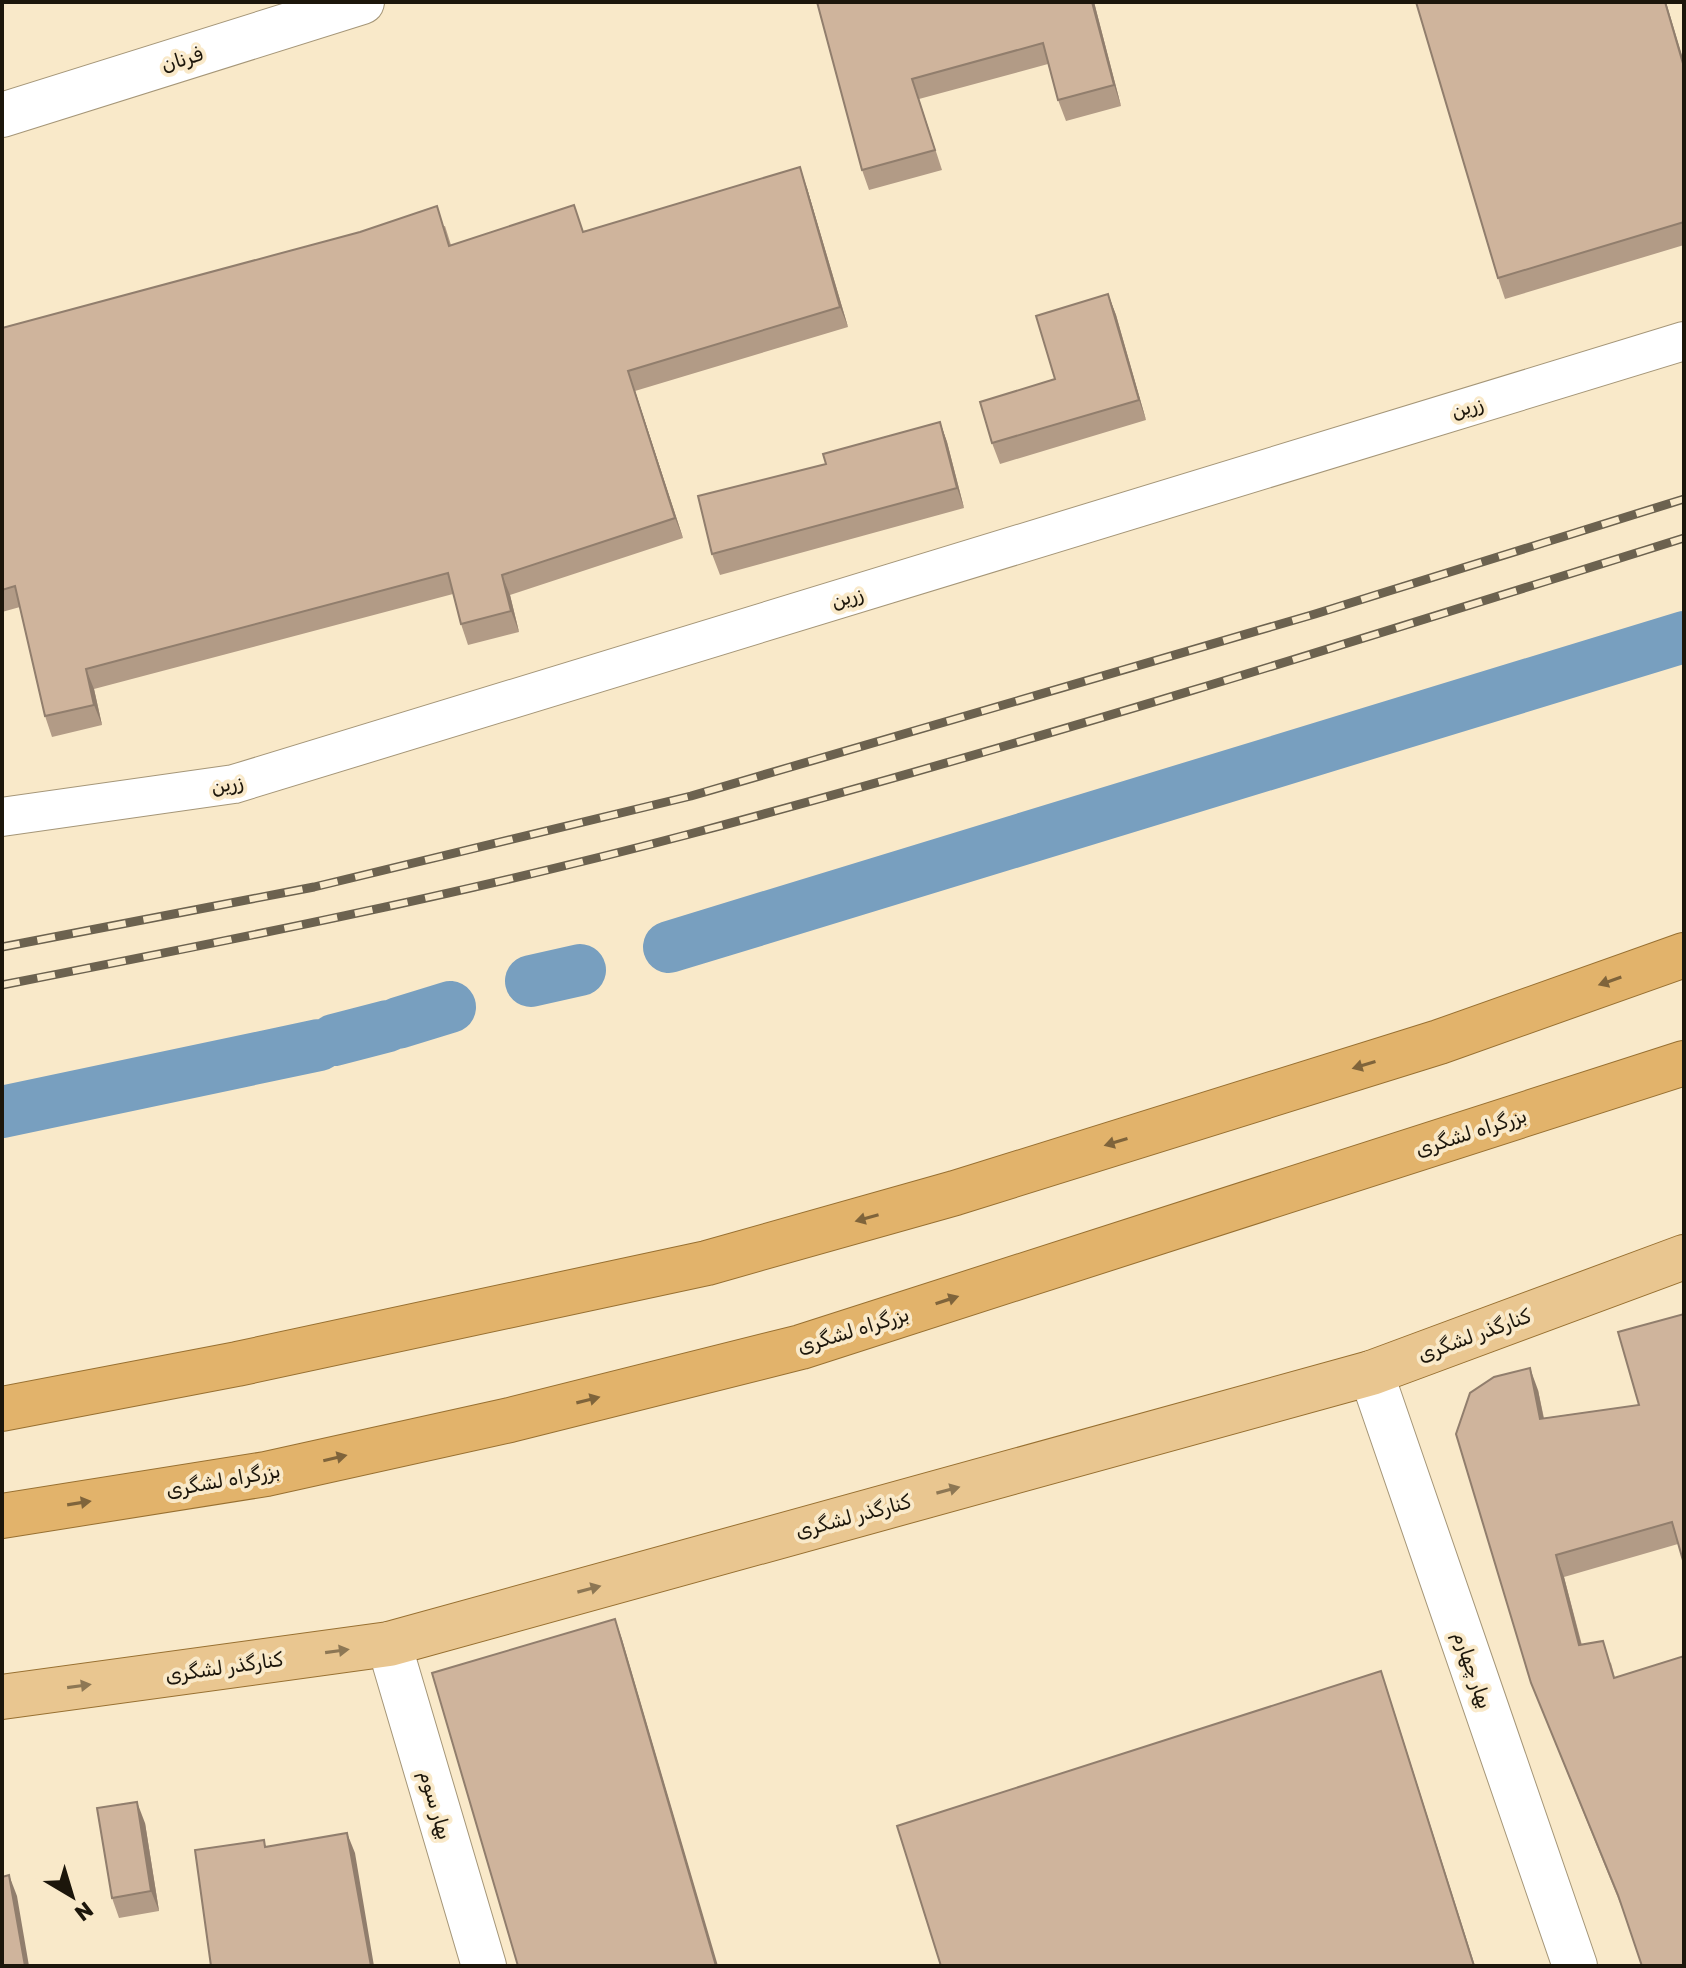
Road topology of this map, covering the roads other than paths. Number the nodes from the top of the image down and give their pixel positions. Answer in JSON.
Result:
{"nodes":[{"id":1,"x":362,"y":2,"type":"edge"},
{"id":2,"x":2,"y":115,"type":"edge"},
{"id":3,"x":1684,"y":341,"type":"edge"},
{"id":4,"x":2,"y":817,"type":"edge"},
{"id":5,"x":1684,"y":955,"type":"edge"},
{"id":6,"x":1684,"y":1063,"type":"edge"},
{"id":7,"x":1684,"y":1257,"type":"edge"},
{"id":8,"x":1371,"y":1373,"type":"junction"},
{"id":9,"x":2,"y":1409,"type":"edge"},
{"id":10,"x":2,"y":1516,"type":"edge"},
{"id":11,"x":389,"y":1644,"type":"junction"},
{"id":12,"x":2,"y":1697,"type":"edge"},
{"id":13,"x":484,"y":1966,"type":"edge"},
{"id":14,"x":1575,"y":1966,"type":"edge"}],
"edges":[{"from":1,"to":2,"type":"street","name":"فرنان"},
{"from":3,"to":4,"type":"street","name":"زرین"},
{"from":5,"to":9,"type":"highway","one_way":true},
{"from":10,"to":6,"type":"highway","name":"بزرگراه لشگری","one_way":true},
{"from":7,"to":8,"type":"main road","name":"کنارگذر لشگری"},
{"from":11,"to":8,"type":"main road","name":"کنارگذر لشگری","one_way":true},
{"from":8,"to":14,"type":"street","name":"بهار چهارم"},
{"from":12,"to":11,"type":"main road","name":"کنارگذر لشگری","one_way":true},
{"from":11,"to":13,"type":"street","name":"بهار سوم"}]}
